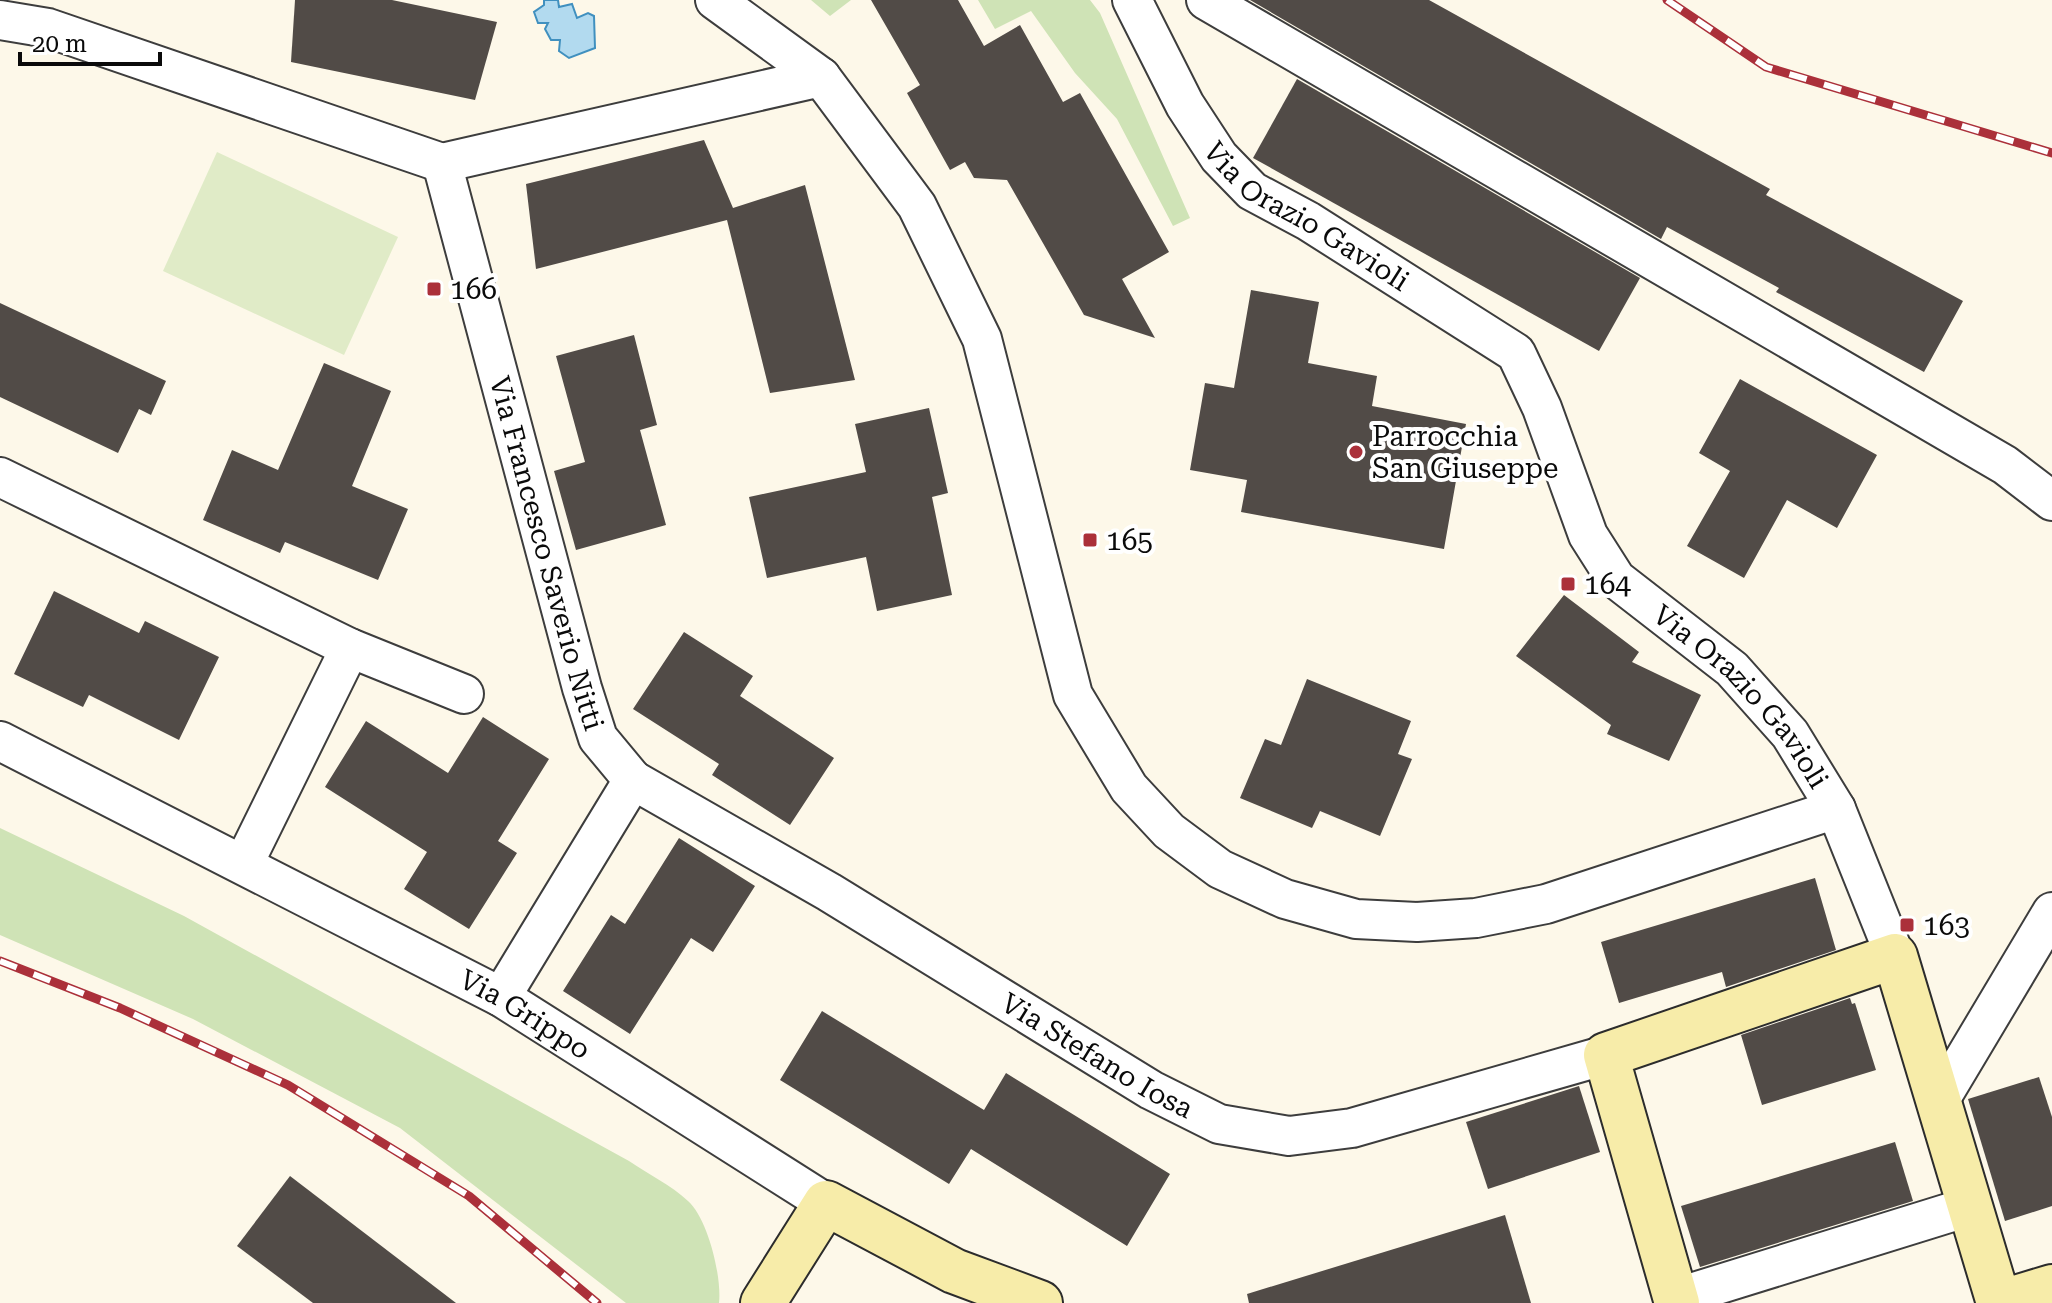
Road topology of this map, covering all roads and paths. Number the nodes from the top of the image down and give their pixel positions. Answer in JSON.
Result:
{"nodes":[{"id":1,"x":715,"y":0,"type":"edge"},
{"id":2,"x":1132,"y":0,"type":"edge"},
{"id":3,"x":1206,"y":0,"type":"edge"},
{"id":4,"x":0,"y":20,"type":"edge"},
{"id":5,"x":821,"y":77,"type":"junction"},
{"id":6,"x":442,"y":163,"type":"junction"},
{"id":7,"x":0,"y":477,"type":"edge"},
{"id":8,"x":2052,"y":501,"type":"edge"},
{"id":9,"x":350,"y":648,"type":"junction"},
{"id":10,"x":464,"y":694,"type":"dead end"},
{"id":11,"x":0,"y":741,"type":"edge"},
{"id":12,"x":633,"y":780,"type":"junction"},
{"id":13,"x":1836,"y":809,"type":"junction"},
{"id":14,"x":244,"y":863,"type":"junction"},
{"id":15,"x":2052,"y":912,"type":"edge"},
{"id":16,"x":1895,"y":956,"type":"junction"},
{"id":17,"x":501,"y":997,"type":"junction"},
{"id":18,"x":1606,"y":1055,"type":"junction"},
{"id":19,"x":1938,"y":1103,"type":"junction"},
{"id":20,"x":826,"y":1203,"type":"junction"},
{"id":21,"x":1968,"y":1207,"type":"junction"},
{"id":22,"x":2052,"y":1287,"type":"edge"},
{"id":23,"x":1676,"y":1300,"type":"edge"},
{"id":24,"x":763,"y":1303,"type":"edge"},
{"id":25,"x":1040,"y":1303,"type":"edge"},
{"id":26,"x":1999,"y":1303,"type":"edge"}],
"edges":[{"from":1,"to":5,"type":"street"},
{"from":2,"to":13,"type":"street","name":"Via Orazio Gavioli"},
{"from":3,"to":8,"type":"street"},
{"from":4,"to":6,"type":"street"},
{"from":5,"to":6,"type":"street"},
{"from":5,"to":13,"type":"street"},
{"from":6,"to":12,"type":"street","name":"Via Francesco Saverio Nitti"},
{"from":7,"to":9,"type":"street"},
{"from":9,"to":10,"type":"street"},
{"from":9,"to":14,"type":"street"},
{"from":11,"to":14,"type":"street","name":"Via Grippo"},
{"from":12,"to":17,"type":"street"},
{"from":12,"to":18,"type":"street","name":"Via Stefano Iosa"},
{"from":13,"to":16,"type":"street","name":"Via Orazio Gavioli"},
{"from":14,"to":17,"type":"street","name":"Via Grippo"},
{"from":15,"to":19,"type":"street"},
{"from":16,"to":18,"type":"street"},
{"from":16,"to":19,"type":"street","name":"Via Orazio Gavioli"},
{"from":17,"to":20,"type":"street","name":"Via Grippo"},
{"from":18,"to":23,"type":"street"},
{"from":19,"to":21,"type":"street","name":"Via Orazio Gavioli"},
{"from":20,"to":24,"type":"street"},
{"from":20,"to":25,"type":"street","name":"Via Grippo"},
{"from":21,"to":23,"type":"street"},
{"from":21,"to":26,"type":"street","name":"Via Orazio Gavioli"},
{"from":22,"to":26,"type":"street"}]}
